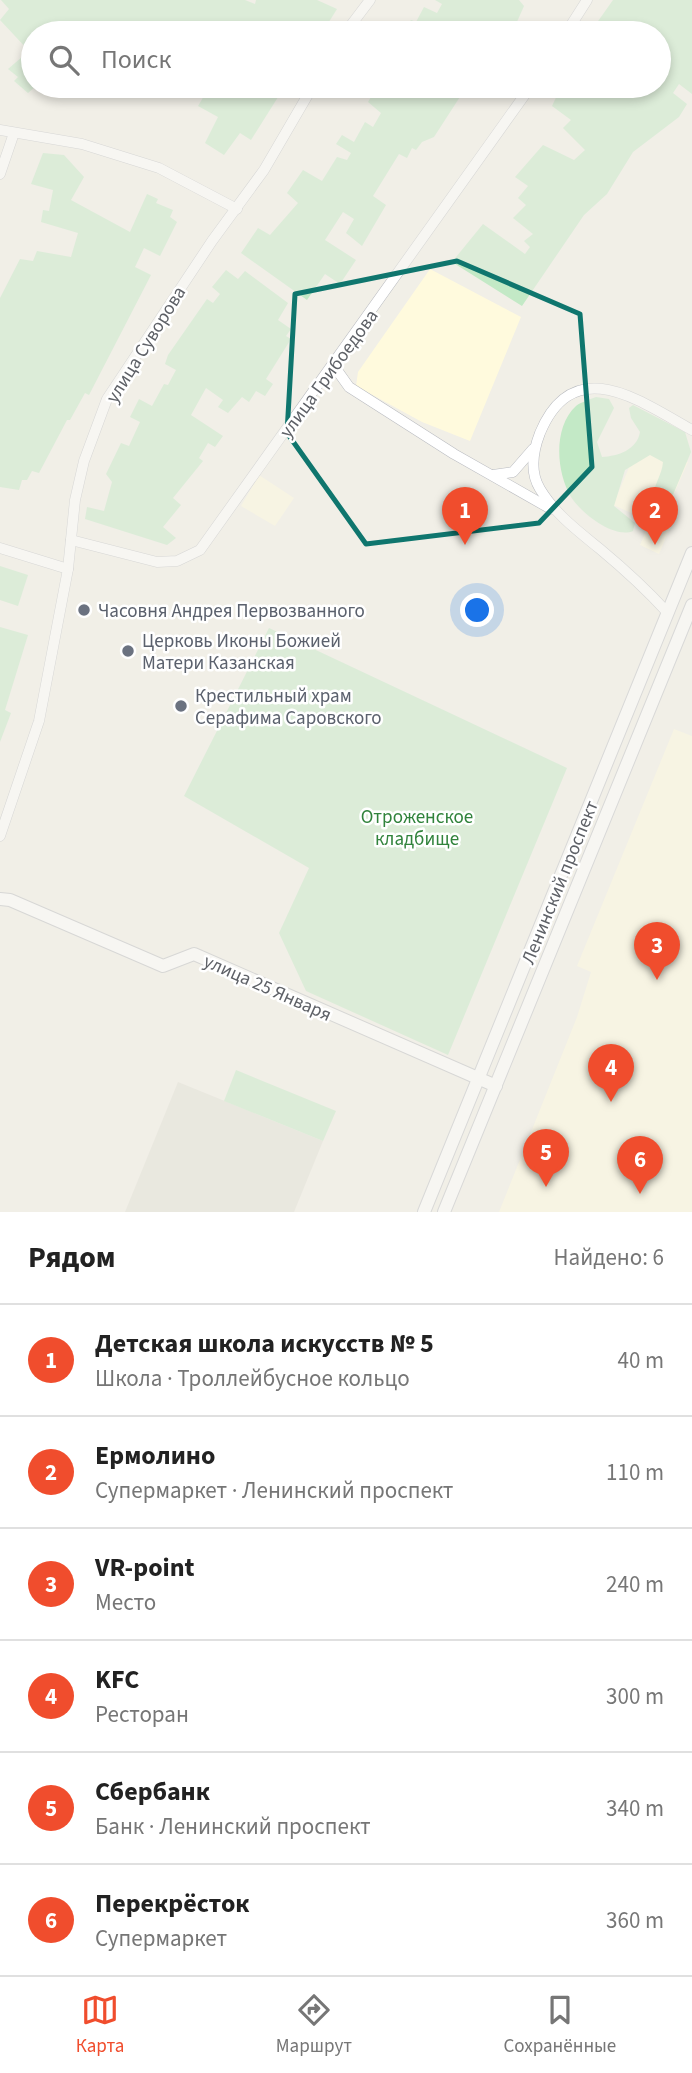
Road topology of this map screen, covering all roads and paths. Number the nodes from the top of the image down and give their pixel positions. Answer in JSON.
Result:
{"nodes":[{"id":1,"x":370,"y":0,"type":"edge"},
{"id":2,"x":587,"y":0,"type":"edge"},
{"id":3,"x":354,"y":21,"type":"edge"},
{"id":4,"x":574,"y":21,"type":"edge"},
{"id":5,"x":306,"y":98,"type":"edge"},
{"id":6,"x":523,"y":98,"type":"edge"},
{"id":7,"x":0,"y":130,"type":"edge"},
{"id":8,"x":15,"y":133,"type":"junction"},
{"id":9,"x":0,"y":174,"type":"edge"},
{"id":10,"x":237,"y":209,"type":"junction"},
{"id":11,"x":334,"y":366,"type":"junction"},
{"id":12,"x":692,"y":430,"type":"edge"},
{"id":13,"x":535,"y":447,"type":"junction"},
{"id":14,"x":492,"y":475,"type":"junction"},
{"id":15,"x":554,"y":510,"type":"junction"},
{"id":16,"x":71,"y":540,"type":"junction"},
{"id":17,"x":0,"y":548,"type":"edge"},
{"id":18,"x":692,"y":552,"type":"edge"},
{"id":19,"x":68,"y":569,"type":"junction"},
{"id":20,"x":692,"y":605,"type":"edge"},
{"id":21,"x":667,"y":612,"type":"junction"},
{"id":22,"x":671,"y":656,"type":"junction"},
{"id":23,"x":0,"y":836,"type":"edge"},
{"id":24,"x":0,"y":899,"type":"edge"},
{"id":25,"x":479,"y":1078,"type":"junction"},
{"id":26,"x":496,"y":1086,"type":"junction"},
{"id":27,"x":424,"y":1212,"type":"edge"},
{"id":28,"x":444,"y":1212,"type":"edge"}],
"edges":[{"from":1,"to":3,"type":"street"},
{"from":2,"to":4,"type":"street"},
{"from":5,"to":10,"type":"street","name":"улица Суворова"},
{"from":6,"to":11,"type":"street","name":"улица Грибоедова"},
{"from":7,"to":8,"type":"street"},
{"from":8,"to":9,"type":"street"},
{"from":8,"to":10,"type":"street"},
{"from":10,"to":16,"type":"street","name":"улица Суворова"},
{"from":11,"to":14,"type":"street"},
{"from":11,"to":16,"type":"street","name":"улица Грибоедова"},
{"from":12,"to":13,"type":"street"},
{"from":13,"to":14,"type":"street"},
{"from":13,"to":15,"type":"street"},
{"from":14,"to":15,"type":"street"},
{"from":15,"to":21,"type":"street"},
{"from":16,"to":19,"type":"street","name":"улица Суворова"},
{"from":17,"to":19,"type":"street"},
{"from":18,"to":21,"type":"main road","name":"Ленинский проспект"},
{"from":19,"to":23,"type":"street","name":"улица Суворова"},
{"from":20,"to":22,"type":"main road","name":"Ленинский проспект"},
{"from":21,"to":22,"type":"main road"},
{"from":21,"to":25,"type":"main road","name":"Ленинский проспект"},
{"from":22,"to":26,"type":"main road","name":"Ленинский проспект"},
{"from":24,"to":25,"type":"main road","name":"улица 25 Января"},
{"from":25,"to":26,"type":"main road","name":"улица 25 Января"},
{"from":25,"to":27,"type":"main road","name":"Ленинский проспект"},
{"from":26,"to":28,"type":"main road","name":"Ленинский проспект"}]}
